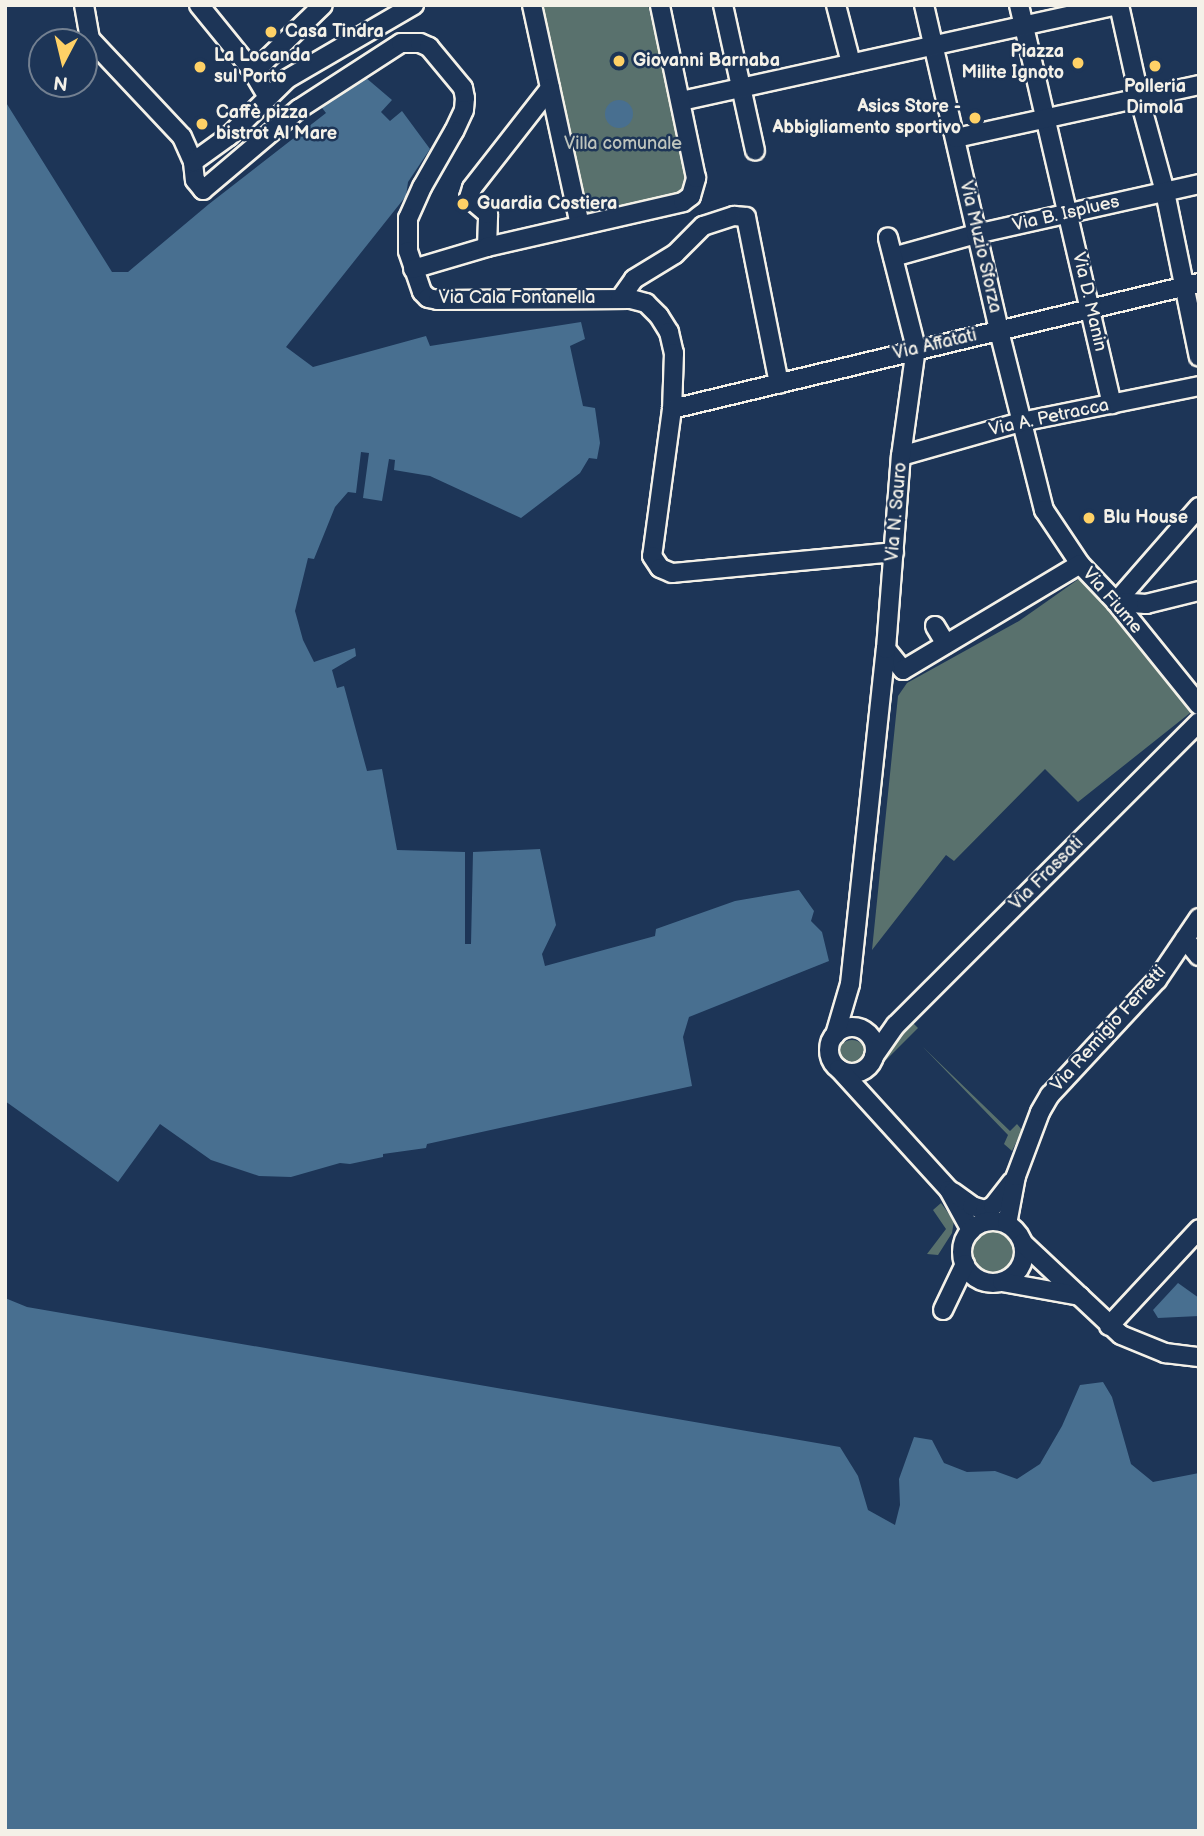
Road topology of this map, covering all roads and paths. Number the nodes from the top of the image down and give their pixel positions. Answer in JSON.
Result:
{"nodes":[{"id":1,"x":85,"y":5,"type":"edge"},
{"id":2,"x":199,"y":5,"type":"edge"},
{"id":3,"x":323,"y":5,"type":"edge"},
{"id":4,"x":414,"y":5,"type":"edge"},
{"id":5,"x":532,"y":5,"type":"edge"},
{"id":6,"x":660,"y":5,"type":"edge"},
{"id":7,"x":723,"y":5,"type":"edge"},
{"id":8,"x":836,"y":5,"type":"edge"},
{"id":9,"x":924,"y":5,"type":"edge"},
{"id":10,"x":1019,"y":5,"type":"edge"},
{"id":11,"x":1118,"y":5,"type":"edge"},
{"id":12,"x":1024,"y":26,"type":"junction"},
{"id":13,"x":934,"y":46,"type":"junction"},
{"id":14,"x":851,"y":63,"type":"junction"},
{"id":15,"x":251,"y":69,"type":"junction"},
{"id":16,"x":1199,"y":85,"type":"edge"},
{"id":17,"x":742,"y":87,"type":"junction"},
{"id":18,"x":550,"y":88,"type":"junction"},
{"id":19,"x":268,"y":97,"type":"junction"},
{"id":20,"x":1140,"y":97,"type":"junction"},
{"id":21,"x":681,"y":101,"type":"junction"},
{"id":22,"x":1044,"y":119,"type":"junction"},
{"id":23,"x":956,"y":138,"type":"junction"},
{"id":24,"x":755,"y":151,"type":"dead end"},
{"id":25,"x":193,"y":162,"type":"junction"},
{"id":26,"x":1199,"y":184,"type":"edge"},
{"id":27,"x":1165,"y":192,"type":"junction"},
{"id":28,"x":1067,"y":214,"type":"junction"},
{"id":29,"x":580,"y":225,"type":"junction"},
{"id":30,"x":976,"y":234,"type":"junction"},
{"id":31,"x":888,"y":238,"type":"dead end"},
{"id":32,"x":487,"y":247,"type":"junction"},
{"id":33,"x":894,"y":257,"type":"junction"},
{"id":34,"x":414,"y":269,"type":"junction"},
{"id":35,"x":1191,"y":285,"type":"edge"},
{"id":36,"x":620,"y":299,"type":"junction"},
{"id":37,"x":1090,"y":307,"type":"junction"},
{"id":38,"x":999,"y":331,"type":"junction"},
{"id":39,"x":916,"y":348,"type":"junction"},
{"id":40,"x":1199,"y":357,"type":"edge"},
{"id":41,"x":779,"y":384,"type":"junction"},
{"id":42,"x":1199,"y":386,"type":"edge"},
{"id":43,"x":1112,"y":404,"type":"junction"},
{"id":44,"x":671,"y":409,"type":"junction"},
{"id":45,"x":1021,"y":422,"type":"junction"},
{"id":46,"x":901,"y":456,"type":"junction"},
{"id":47,"x":1038,"y":489,"type":"joint"},
{"id":48,"x":1199,"y":506,"type":"edge"},
{"id":49,"x":894,"y":552,"type":"junction"},
{"id":50,"x":1080,"y":564,"type":"junction"},
{"id":51,"x":1199,"y":591,"type":"edge"},
{"id":52,"x":1116,"y":602,"type":"junction"},
{"id":53,"x":935,"y":626,"type":"dead end"},
{"id":54,"x":946,"y":644,"type":"junction"},
{"id":55,"x":886,"y":649,"type":"junction"},
{"id":56,"x":1199,"y":705,"type":"edge"},
{"id":57,"x":1199,"y":722,"type":"edge"},
{"id":58,"x":1199,"y":918,"type":"edge"},
{"id":59,"x":1185,"y":939,"type":"junction"},
{"id":60,"x":1199,"y":956,"type":"edge"},
{"id":61,"x":850,"y":984,"type":"junction"},
{"id":62,"x":896,"y":1025,"type":"junction"},
{"id":63,"x":862,"y":1032,"type":"junction"},
{"id":64,"x":835,"y":1035,"type":"junction"},
{"id":65,"x":870,"y":1062,"type":"junction"},
{"id":66,"x":839,"y":1069,"type":"junction"},
{"id":67,"x":880,"y":1114,"type":"junction"},
{"id":68,"x":1016,"y":1176,"type":"junction"},
{"id":69,"x":949,"y":1190,"type":"junction"},
{"id":70,"x":1007,"y":1224,"type":"junction"},
{"id":71,"x":1199,"y":1229,"type":"edge"},
{"id":72,"x":971,"y":1230,"type":"junction"},
{"id":73,"x":1023,"y":1243,"type":"junction"},
{"id":74,"x":965,"y":1264,"type":"junction"},
{"id":75,"x":1002,"y":1282,"type":"junction"},
{"id":76,"x":1080,"y":1296,"type":"junction"},
{"id":77,"x":943,"y":1310,"type":"dead end"},
{"id":78,"x":1109,"y":1325,"type":"junction"},
{"id":79,"x":1199,"y":1357,"type":"edge"}],
"edges":[{"from":1,"to":25,"type":"street"},
{"from":2,"to":15,"type":"street"},
{"from":3,"to":15,"type":"street"},
{"from":4,"to":19,"type":"street"},
{"from":5,"to":18,"type":"street"},
{"from":6,"to":21,"type":"street"},
{"from":7,"to":17,"type":"street"},
{"from":8,"to":14,"type":"street"},
{"from":9,"to":13,"type":"street","name":"Via Muzio Sforza"},
{"from":10,"to":12,"type":"street"},
{"from":11,"to":12,"type":"street"},
{"from":11,"to":20,"type":"street"},
{"from":12,"to":13,"type":"street"},
{"from":12,"to":22,"type":"street"},
{"from":13,"to":14,"type":"street"},
{"from":13,"to":23,"type":"street","name":"Via Muzio Sforza"},
{"from":14,"to":17,"type":"street"},
{"from":15,"to":19,"type":"street"},
{"from":16,"to":20,"type":"street"},
{"from":17,"to":21,"type":"street"},
{"from":17,"to":24,"type":"street"},
{"from":18,"to":29,"type":"street"},
{"from":18,"to":32,"type":"street"},
{"from":19,"to":25,"type":"street"},
{"from":20,"to":22,"type":"street"},
{"from":20,"to":27,"type":"street"},
{"from":21,"to":29,"type":"street"},
{"from":22,"to":23,"type":"street"},
{"from":22,"to":28,"type":"street","name":"Via D. Manin"},
{"from":23,"to":30,"type":"street","name":"Via Muzio Sforza"},
{"from":25,"to":34,"type":"street","name":"Via Cala Fontanella"},
{"from":26,"to":27,"type":"street","name":"Via B. Isplues"},
{"from":27,"to":28,"type":"street","name":"Via B. Isplues"},
{"from":27,"to":35,"type":"street"},
{"from":28,"to":30,"type":"street","name":"Via B. Isplues"},
{"from":28,"to":37,"type":"street","name":"Via D. Manin"},
{"from":29,"to":32,"type":"street"},
{"from":30,"to":33,"type":"street","name":"Via B. Isplues"},
{"from":30,"to":38,"type":"street","name":"Via Muzio Sforza"},
{"from":31,"to":33,"type":"street"},
{"from":32,"to":34,"type":"street"},
{"from":33,"to":39,"type":"street"},
{"from":34,"to":36,"type":"street","name":"Via Cala Fontanella"},
{"from":35,"to":37,"type":"street","name":"Via Affatati"},
{"from":35,"to":40,"type":"street"},
{"from":36,"to":41,"type":"street","name":"Via Cala Fontanella"},
{"from":36,"to":44,"type":"street","name":"Via Cala Fontanella"},
{"from":37,"to":38,"type":"street","name":"Via Affatati"},
{"from":37,"to":43,"type":"street","name":"Via D. Manin"},
{"from":38,"to":39,"type":"street","name":"Via Affatati"},
{"from":38,"to":45,"type":"street","name":"Via Muzio Sforza"},
{"from":39,"to":41,"type":"street","name":"Via Affatati"},
{"from":39,"to":46,"type":"street","name":"Via N. Sauro"},
{"from":41,"to":44,"type":"street","name":"Via Affatati"},
{"from":42,"to":43,"type":"street","name":"Via A. Petracca"},
{"from":43,"to":45,"type":"street","name":"Via A. Petracca"},
{"from":44,"to":49,"type":"street","name":"Via Cala Fontanella"},
{"from":45,"to":46,"type":"street","name":"Via A. Petracca"},
{"from":45,"to":47,"type":"street","name":"Via Muzio Sforza"},
{"from":46,"to":49,"type":"street","name":"Via N. Sauro"},
{"from":47,"to":50,"type":"street","name":"Via Fiume"},
{"from":48,"to":52,"type":"street"},
{"from":49,"to":55,"type":"street","name":"Via N. Sauro"},
{"from":50,"to":52,"type":"street","name":"Via Fiume"},
{"from":50,"to":54,"type":"street"},
{"from":51,"to":52,"type":"street"},
{"from":52,"to":56,"type":"street","name":"Via Fiume"},
{"from":53,"to":54,"type":"street"},
{"from":54,"to":55,"type":"street"},
{"from":55,"to":61,"type":"street","name":"Via N. Sauro"},
{"from":57,"to":62,"type":"street","name":"Via Frassati"},
{"from":58,"to":59,"type":"street","name":"Via Remigio Ferretti"},
{"from":59,"to":60,"type":"street"},
{"from":59,"to":68,"type":"street","name":"Via Remigio Ferretti"},
{"from":61,"to":63,"type":"street"},
{"from":61,"to":64,"type":"street"},
{"from":62,"to":63,"type":"street"},
{"from":62,"to":65,"type":"street","name":"Via Frassati"},
{"from":63,"to":64,"type":"street"},
{"from":63,"to":65,"type":"street"},
{"from":64,"to":66,"type":"street"},
{"from":65,"to":66,"type":"street"},
{"from":65,"to":67,"type":"street"},
{"from":66,"to":67,"type":"street"},
{"from":67,"to":69,"type":"street"},
{"from":68,"to":69,"type":"street"},
{"from":68,"to":70,"type":"street","name":"Via Remigio Ferretti"},
{"from":69,"to":72,"type":"street"},
{"from":70,"to":72,"type":"street"},
{"from":70,"to":73,"type":"street"},
{"from":71,"to":78,"type":"street"},
{"from":72,"to":74,"type":"street"},
{"from":73,"to":75,"type":"street"},
{"from":73,"to":76,"type":"street"},
{"from":74,"to":75,"type":"street"},
{"from":74,"to":77,"type":"street"},
{"from":75,"to":76,"type":"street"},
{"from":76,"to":78,"type":"street"},
{"from":78,"to":79,"type":"street"}]}
